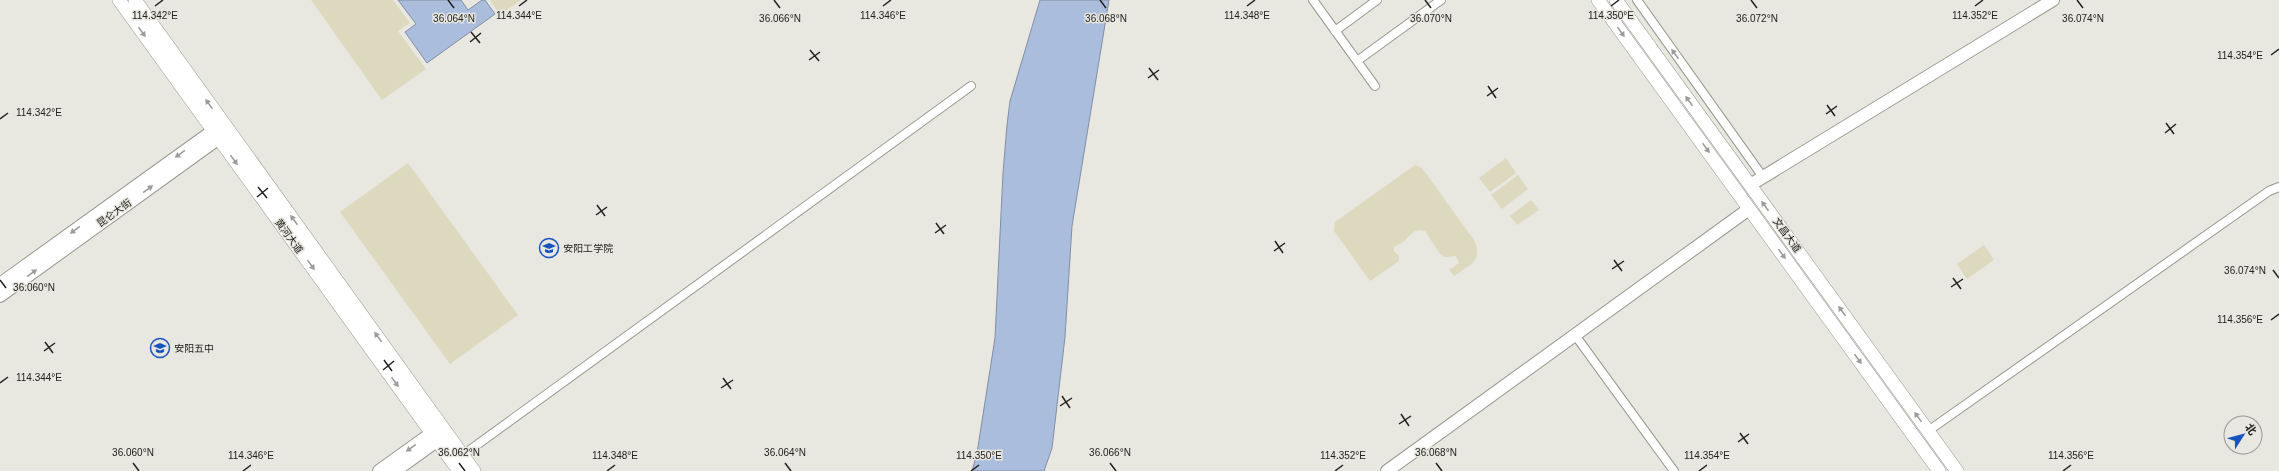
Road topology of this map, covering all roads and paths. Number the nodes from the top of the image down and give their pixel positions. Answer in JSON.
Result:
{"nodes":[{"id":1,"x":119,"y":0,"type":"edge"},
{"id":2,"x":135,"y":0,"type":"edge"},
{"id":3,"x":1377,"y":0,"type":"edge"},
{"id":4,"x":1441,"y":0,"type":"edge"},
{"id":5,"x":1598,"y":0,"type":"edge"},
{"id":6,"x":1616,"y":0,"type":"edge"},
{"id":7,"x":1637,"y":0,"type":"edge"},
{"id":8,"x":2054,"y":0,"type":"edge"},
{"id":9,"x":1314,"y":1,"type":"edge"},
{"id":10,"x":1335,"y":30,"type":"junction"},
{"id":11,"x":1357,"y":61,"type":"junction"},
{"id":12,"x":971,"y":86,"type":"dead end"},
{"id":13,"x":1376,"y":86,"type":"dead end"},
{"id":14,"x":221,"y":130,"type":"junction"},
{"id":15,"x":1763,"y":176,"type":"junction"},
{"id":16,"x":1750,"y":185,"type":"junction"},
{"id":17,"x":2279,"y":187,"type":"edge"},
{"id":18,"x":1749,"y":209,"type":"junction"},
{"id":19,"x":0,"y":284,"type":"edge"},
{"id":20,"x":0,"y":296,"type":"edge"},
{"id":21,"x":1575,"y":335,"type":"junction"},
{"id":22,"x":1928,"y":431,"type":"junction"},
{"id":23,"x":440,"y":433,"type":"junction"},
{"id":24,"x":463,"y":455,"type":"junction"},
{"id":25,"x":379,"y":471,"type":"edge"},
{"id":26,"x":395,"y":471,"type":"edge"},
{"id":27,"x":459,"y":471,"type":"edge"},
{"id":28,"x":474,"y":471,"type":"edge"},
{"id":29,"x":1387,"y":471,"type":"edge"},
{"id":30,"x":1674,"y":471,"type":"edge"},
{"id":31,"x":1939,"y":471,"type":"edge"},
{"id":32,"x":1957,"y":471,"type":"edge"}],
"edges":[{"from":1,"to":14,"type":"main road","name":"黄河大道","one_way":true},
{"from":14,"to":2,"type":"main road","name":"黄河大道","one_way":true},
{"from":3,"to":10,"type":"street"},
{"from":4,"to":11,"type":"street"},
{"from":5,"to":18,"type":"main road","name":"文昌大道","one_way":true},
{"from":16,"to":6,"type":"main road","name":"文昌大道","one_way":true},
{"from":15,"to":7,"type":"street","one_way":true},
{"from":8,"to":15,"type":"street"},
{"from":9,"to":10,"type":"street"},
{"from":10,"to":11,"type":"street"},
{"from":11,"to":13,"type":"street"},
{"from":12,"to":24,"type":"street"},
{"from":14,"to":19,"type":"street","name":"昆仑大街","one_way":true},
{"from":20,"to":14,"type":"street","name":"昆仑大街","one_way":true},
{"from":14,"to":23,"type":"main road","name":"黄河大道"},
{"from":15,"to":16,"type":"street"},
{"from":22,"to":16,"type":"main road","name":"文昌大道","one_way":true},
{"from":17,"to":22,"type":"street"},
{"from":18,"to":21,"type":"street"},
{"from":18,"to":31,"type":"main road","name":"文昌大道","one_way":true},
{"from":21,"to":29,"type":"street"},
{"from":21,"to":30,"type":"street"},
{"from":22,"to":32,"type":"main road","name":"文昌大道"},
{"from":23,"to":24,"type":"main road","name":"黄河大道"},
{"from":23,"to":25,"type":"street","one_way":true},
{"from":23,"to":26,"type":"street"},
{"from":23,"to":27,"type":"main road","name":"黄河大道"},
{"from":24,"to":28,"type":"main road","name":"黄河大道"}]}
